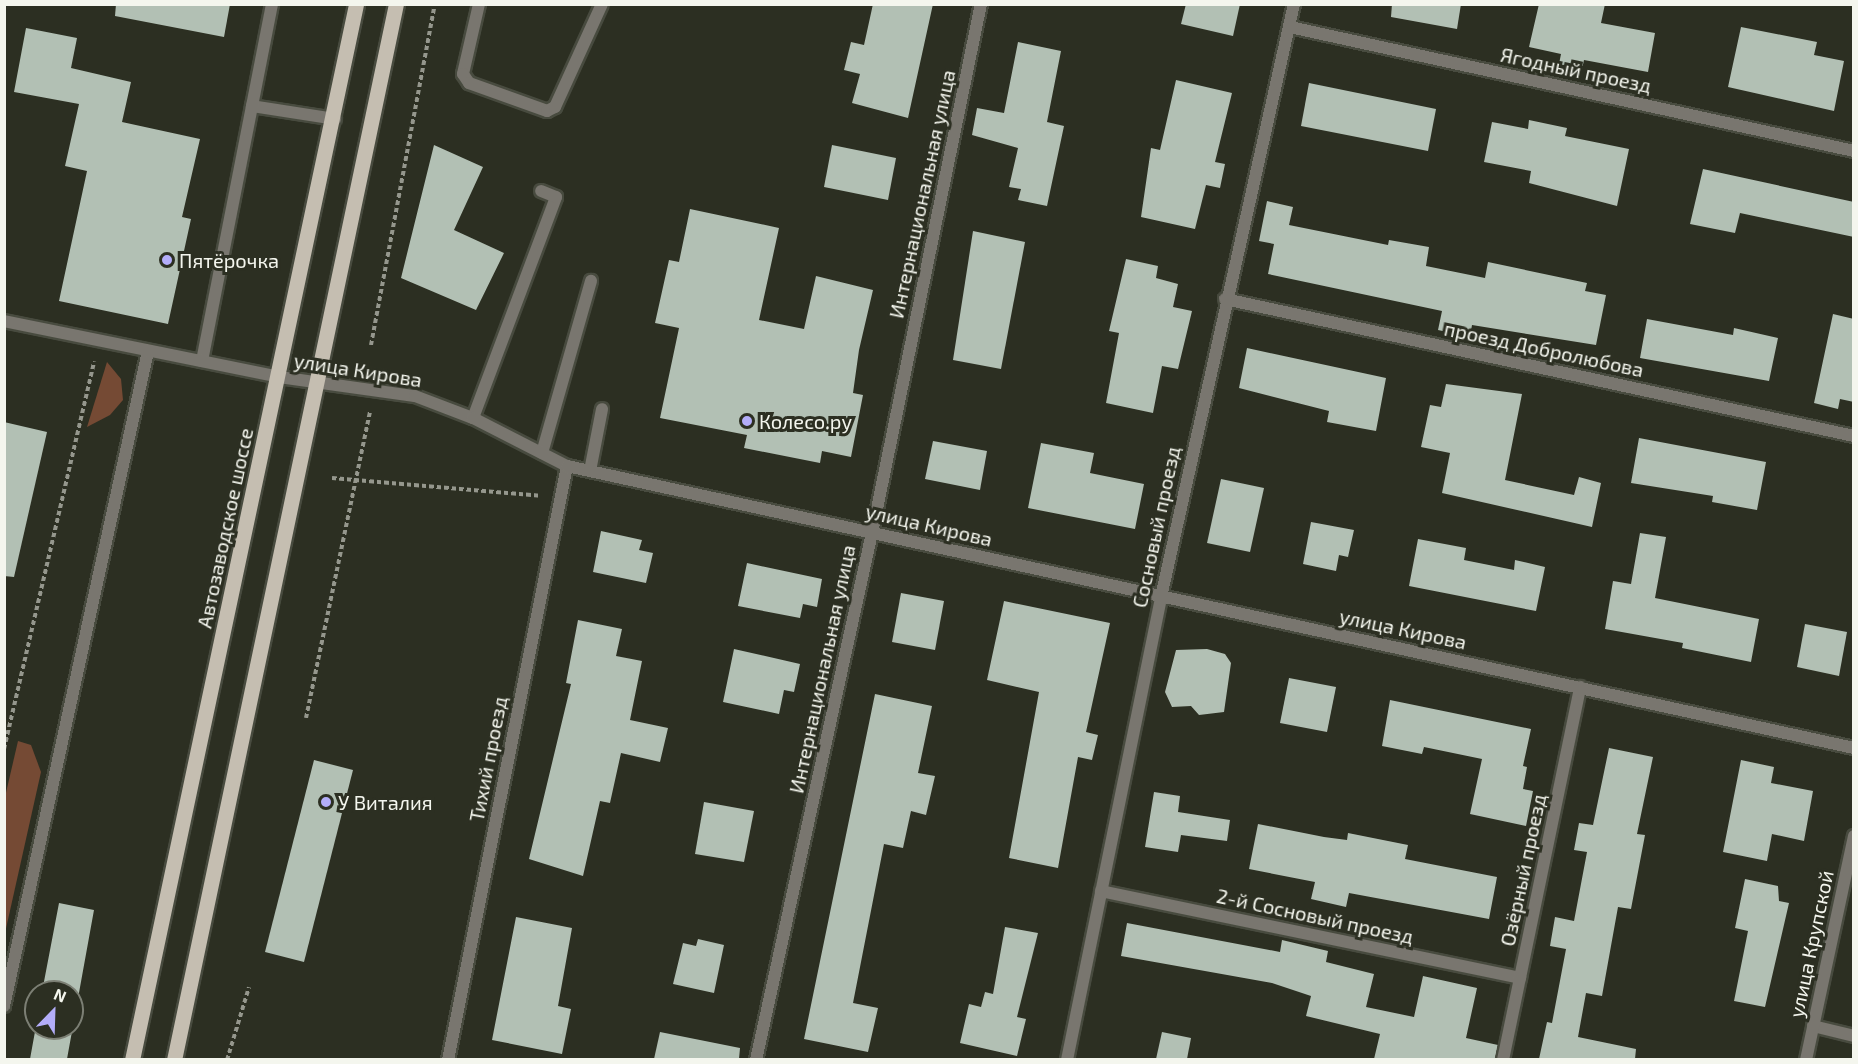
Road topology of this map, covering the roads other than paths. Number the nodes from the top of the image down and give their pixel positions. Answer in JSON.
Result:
{"nodes":[{"id":1,"x":272,"y":4,"type":"edge"},
{"id":2,"x":356,"y":4,"type":"edge"},
{"id":3,"x":396,"y":4,"type":"edge"},
{"id":4,"x":479,"y":4,"type":"edge"},
{"id":5,"x":602,"y":4,"type":"edge"},
{"id":6,"x":981,"y":4,"type":"edge"},
{"id":7,"x":1294,"y":4,"type":"edge"},
{"id":8,"x":1290,"y":27,"type":"junction"},
{"id":9,"x":252,"y":106,"type":"junction"},
{"id":10,"x":335,"y":119,"type":"junction"},
{"id":11,"x":1854,"y":151,"type":"edge"},
{"id":12,"x":541,"y":191,"type":"dead end"},
{"id":13,"x":591,"y":281,"type":"dead end"},
{"id":14,"x":1225,"y":299,"type":"junction"},
{"id":15,"x":4,"y":321,"type":"edge"},
{"id":16,"x":148,"y":351,"type":"junction"},
{"id":17,"x":202,"y":361,"type":"junction"},
{"id":18,"x":279,"y":377,"type":"junction"},
{"id":19,"x":319,"y":383,"type":"junction"},
{"id":20,"x":602,"y":409,"type":"dead end"},
{"id":21,"x":473,"y":418,"type":"junction"},
{"id":22,"x":1854,"y":436,"type":"edge"},
{"id":23,"x":542,"y":453,"type":"junction"},
{"id":24,"x":567,"y":466,"type":"junction"},
{"id":25,"x":590,"y":471,"type":"junction"},
{"id":26,"x":872,"y":533,"type":"junction"},
{"id":27,"x":1161,"y":597,"type":"junction"},
{"id":28,"x":1580,"y":687,"type":"junction"},
{"id":29,"x":1854,"y":748,"type":"edge"},
{"id":30,"x":1854,"y":836,"type":"edge"},
{"id":31,"x":1101,"y":891,"type":"junction"},
{"id":32,"x":1520,"y":978,"type":"junction"},
{"id":33,"x":4,"y":1006,"type":"edge"},
{"id":34,"x":1813,"y":1026,"type":"junction"},
{"id":35,"x":1854,"y":1036,"type":"edge"},
{"id":36,"x":132,"y":1059,"type":"edge"},
{"id":37,"x":174,"y":1059,"type":"edge"},
{"id":38,"x":448,"y":1059,"type":"edge"},
{"id":39,"x":756,"y":1059,"type":"edge"},
{"id":40,"x":1067,"y":1059,"type":"edge"},
{"id":41,"x":1503,"y":1059,"type":"edge"},
{"id":42,"x":1806,"y":1059,"type":"edge"}],
"edges":[{"from":1,"to":9,"type":"street"},
{"from":2,"to":10,"type":"main road","name":"Автозаводское шоссе"},
{"from":3,"to":19,"type":"main road"},
{"from":4,"to":5,"type":"street"},
{"from":6,"to":26,"type":"street","name":"Интернациональная улица"},
{"from":7,"to":8,"type":"street","name":"Сосновый проезд"},
{"from":8,"to":11,"type":"street","name":"Ягодный проезд"},
{"from":8,"to":14,"type":"street","name":"Сосновый проезд"},
{"from":9,"to":10,"type":"street"},
{"from":9,"to":17,"type":"street"},
{"from":10,"to":18,"type":"main road","name":"Автозаводское шоссе"},
{"from":12,"to":21,"type":"street"},
{"from":13,"to":23,"type":"street"},
{"from":14,"to":22,"type":"street","name":"проезд Добролюбова"},
{"from":14,"to":27,"type":"street","name":"Сосновый проезд"},
{"from":15,"to":16,"type":"street","name":"улица Кирова"},
{"from":16,"to":17,"type":"street","name":"улица Кирова"},
{"from":16,"to":33,"type":"street"},
{"from":17,"to":18,"type":"street","name":"улица Кирова"},
{"from":18,"to":19,"type":"street","name":"улица Кирова"},
{"from":18,"to":36,"type":"main road","name":"Автозаводское шоссе"},
{"from":19,"to":21,"type":"street","name":"улица Кирова"},
{"from":19,"to":37,"type":"main road"},
{"from":20,"to":25,"type":"street"},
{"from":21,"to":23,"type":"street","name":"улица Кирова"},
{"from":23,"to":24,"type":"street","name":"улица Кирова"},
{"from":24,"to":25,"type":"street","name":"улица Кирова"},
{"from":24,"to":38,"type":"street","name":"Тихий проезд"},
{"from":25,"to":26,"type":"street","name":"улица Кирова"},
{"from":26,"to":27,"type":"street","name":"улица Кирова"},
{"from":26,"to":39,"type":"street","name":"Интернациональная улица"},
{"from":27,"to":28,"type":"street","name":"улица Кирова"},
{"from":27,"to":31,"type":"street","name":"Сосновый проезд"},
{"from":28,"to":29,"type":"street","name":"улица Кирова"},
{"from":28,"to":32,"type":"street","name":"Озёрный проезд"},
{"from":30,"to":34,"type":"street","name":"улица Крупской"},
{"from":31,"to":32,"type":"street","name":"2-й Сосновый проезд"},
{"from":31,"to":40,"type":"street","name":"Сосновый проезд"},
{"from":32,"to":41,"type":"street","name":"Озёрный проезд"},
{"from":34,"to":35,"type":"street"},
{"from":34,"to":42,"type":"street","name":"улица Крупской"}]}
